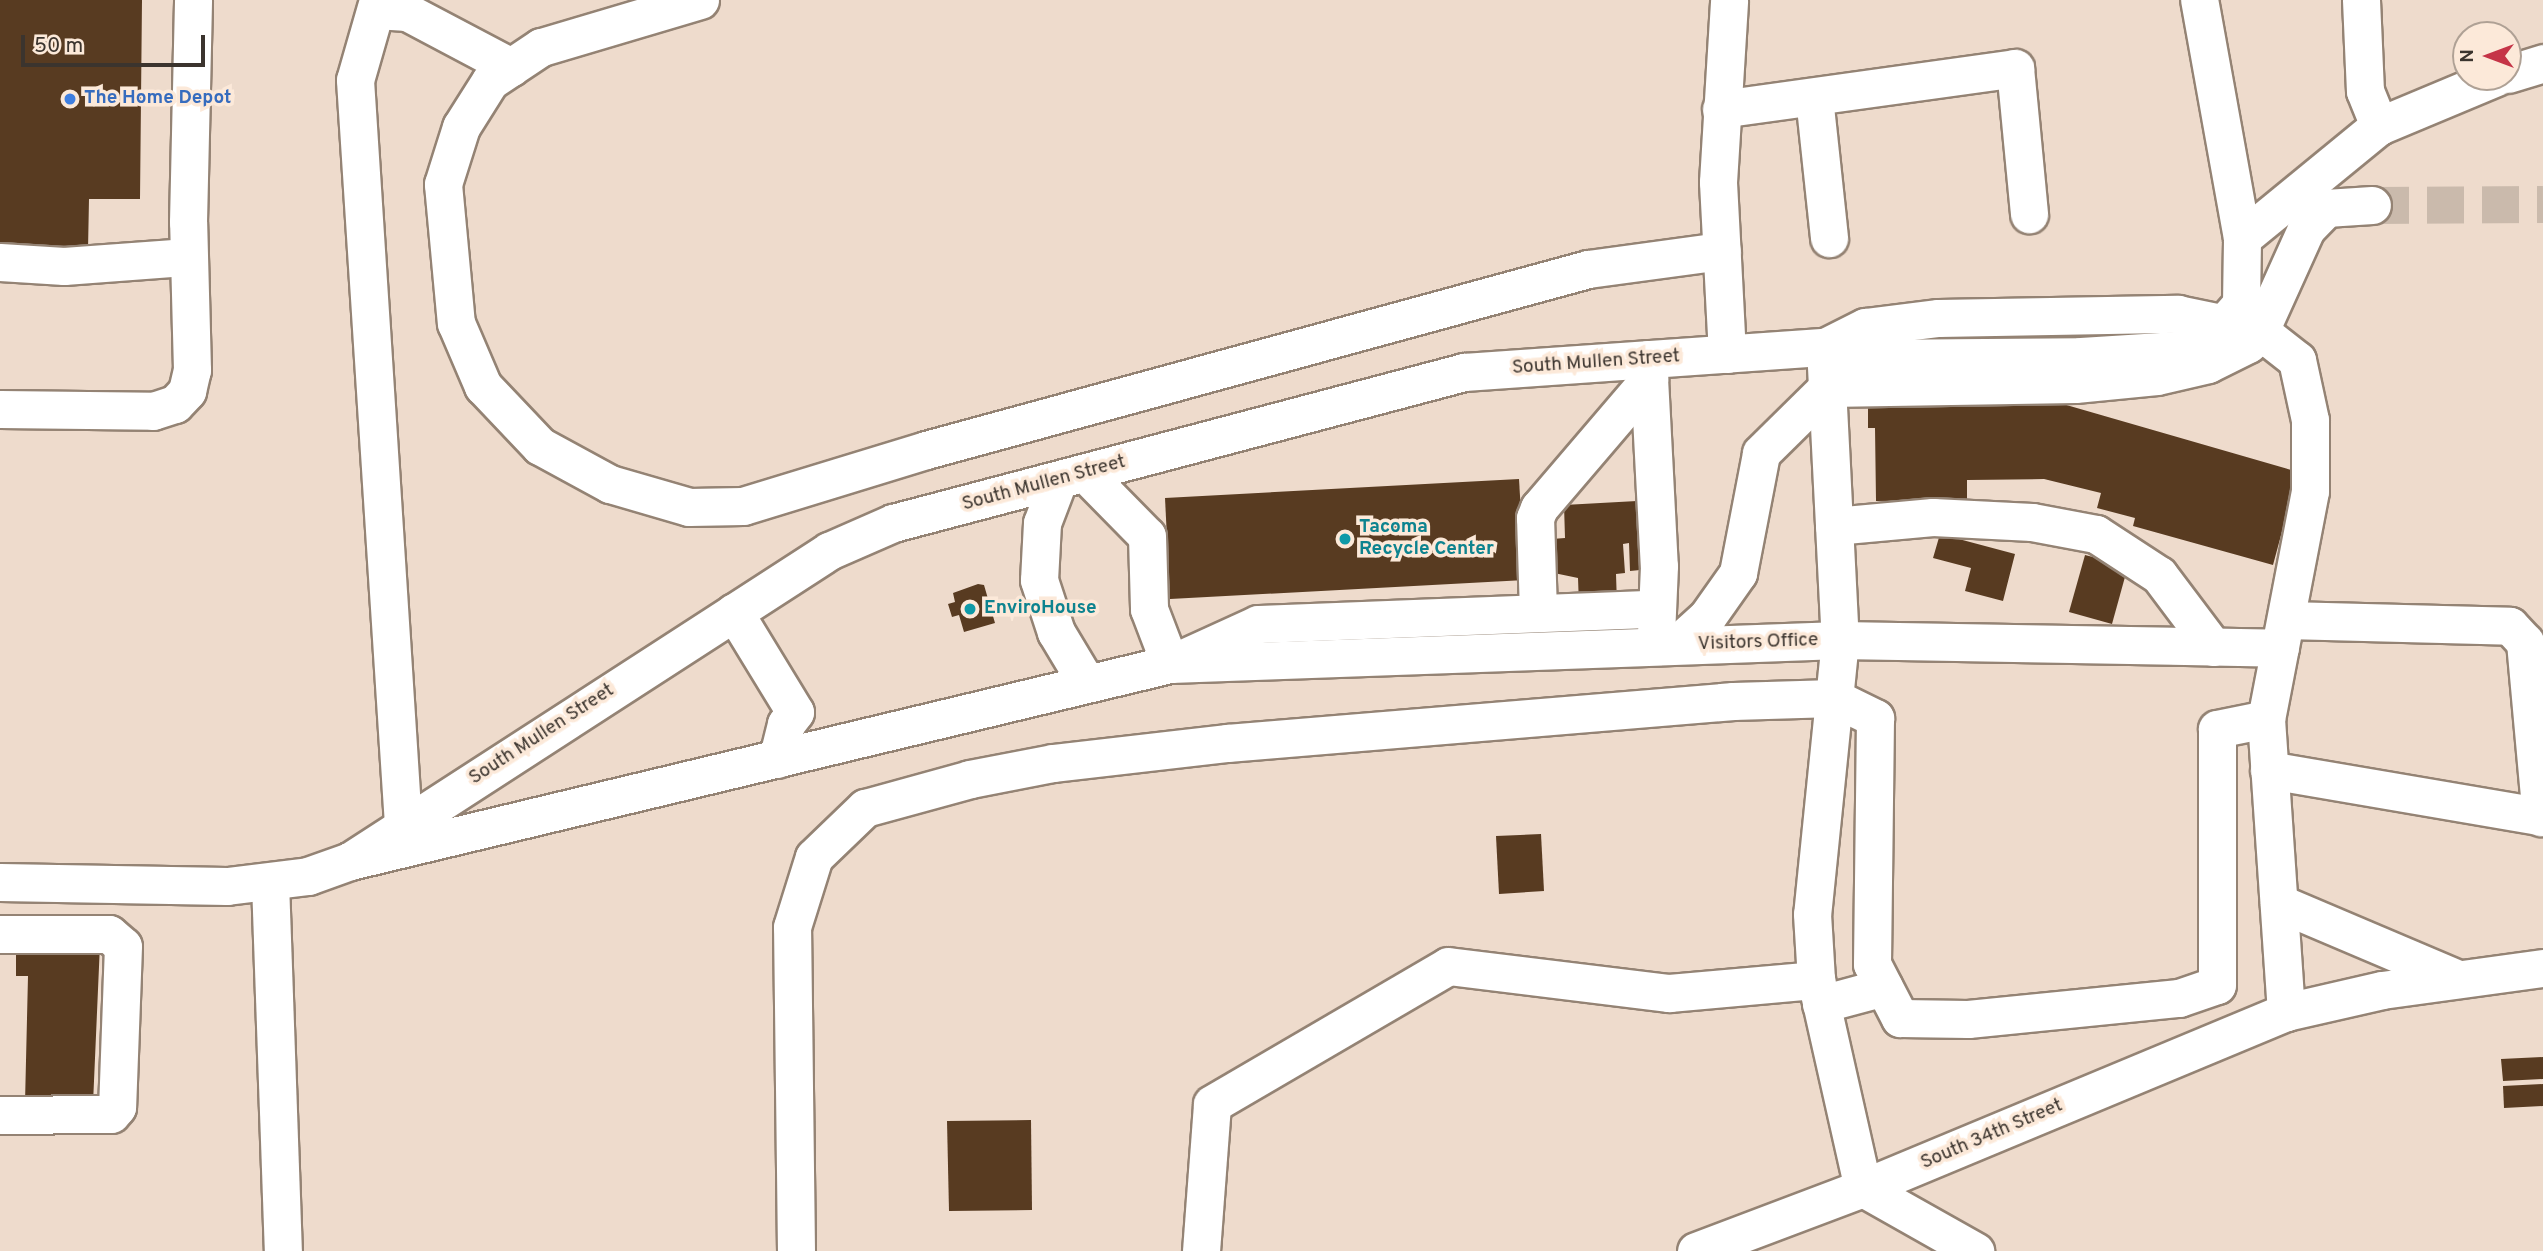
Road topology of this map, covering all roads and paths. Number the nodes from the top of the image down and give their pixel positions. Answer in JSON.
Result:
{"nodes":[{"id":1,"x":193,"y":0,"type":"edge"},
{"id":2,"x":700,"y":0,"type":"edge"},
{"id":3,"x":1729,"y":0,"type":"edge"},
{"id":4,"x":2199,"y":0,"type":"edge"},
{"id":5,"x":2361,"y":0,"type":"edge"},
{"id":6,"x":377,"y":5,"type":"edge"},
{"id":7,"x":2543,"y":63,"type":"edge"},
{"id":8,"x":511,"y":67,"type":"junction"},
{"id":9,"x":2522,"y":70,"type":"edge"},
{"id":10,"x":2463,"y":91,"type":"edge"},
{"id":11,"x":1814,"y":97,"type":"junction"},
{"id":12,"x":1721,"y":109,"type":"junction"},
{"id":13,"x":2379,"y":126,"type":"junction"},
{"id":14,"x":2372,"y":205,"type":"tunnel mouth"},
{"id":15,"x":2029,"y":214,"type":"dead end"},
{"id":16,"x":1829,"y":238,"type":"dead end"},
{"id":17,"x":2242,"y":238,"type":"junction"},
{"id":18,"x":1722,"y":251,"type":"junction"},
{"id":19,"x":188,"y":257,"type":"junction"},
{"id":20,"x":0,"y":262,"type":"edge"},
{"id":21,"x":2243,"y":319,"type":"junction"},
{"id":22,"x":1825,"y":347,"type":"junction"},
{"id":23,"x":1727,"y":354,"type":"junction"},
{"id":24,"x":1649,"y":369,"type":"junction"},
{"id":25,"x":1827,"y":388,"type":"junction"},
{"id":26,"x":0,"y":409,"type":"edge"},
{"id":27,"x":1072,"y":477,"type":"junction"},
{"id":28,"x":1834,"y":526,"type":"junction"},
{"id":29,"x":1654,"y":609,"type":"junction"},
{"id":30,"x":734,"y":611,"type":"junction"},
{"id":31,"x":1538,"y":612,"type":"junction"},
{"id":32,"x":2283,"y":634,"type":"junction"},
{"id":33,"x":1840,"y":640,"type":"junction"},
{"id":34,"x":1666,"y":646,"type":"junction"},
{"id":35,"x":2213,"y":647,"type":"junction"},
{"id":36,"x":1170,"y":664,"type":"junction"},
{"id":37,"x":1086,"y":682,"type":"junction"},
{"id":38,"x":1834,"y":698,"type":"junction"},
{"id":39,"x":2266,"y":719,"type":"junction"},
{"id":40,"x":777,"y":759,"type":"junction"},
{"id":41,"x":2269,"y":770,"type":"junction"},
{"id":42,"x":2542,"y":817,"type":"edge"},
{"id":43,"x":403,"y":825,"type":"junction"},
{"id":44,"x":350,"y":861,"type":"junction"},
{"id":45,"x":0,"y":882,"type":"edge"},
{"id":46,"x":270,"y":882,"type":"junction"},
{"id":47,"x":2279,"y":903,"type":"junction"},
{"id":48,"x":0,"y":934,"type":"edge"},
{"id":49,"x":2543,"y":968,"type":"edge"},
{"id":50,"x":2457,"y":979,"type":"junction"},
{"id":51,"x":1884,"y":987,"type":"junction"},
{"id":52,"x":2543,"y":987,"type":"edge"},
{"id":53,"x":2199,"y":991,"type":"junction"},
{"id":54,"x":1819,"y":992,"type":"junction"},
{"id":55,"x":2286,"y":1012,"type":"junction"},
{"id":56,"x":2222,"y":1039,"type":"junction"},
{"id":57,"x":0,"y":1115,"type":"edge"},
{"id":58,"x":1863,"y":1188,"type":"junction"},
{"id":59,"x":1943,"y":1242,"type":"edge"},
{"id":60,"x":283,"y":1251,"type":"edge"},
{"id":61,"x":796,"y":1251,"type":"edge"},
{"id":62,"x":1201,"y":1251,"type":"edge"},
{"id":63,"x":1696,"y":1251,"type":"edge"},
{"id":64,"x":1975,"y":1251,"type":"edge"}],
"edges":[{"from":1,"to":19,"type":"street"},
{"from":2,"to":8,"type":"street"},
{"from":3,"to":12,"type":"street"},
{"from":4,"to":17,"type":"street"},
{"from":5,"to":13,"type":"street"},
{"from":6,"to":8,"type":"street"},
{"from":6,"to":43,"type":"street"},
{"from":7,"to":9,"type":"street"},
{"from":8,"to":18,"type":"street"},
{"from":10,"to":13,"type":"street"},
{"from":11,"to":12,"type":"street"},
{"from":11,"to":15,"type":"street"},
{"from":11,"to":16,"type":"street"},
{"from":12,"to":18,"type":"street"},
{"from":13,"to":17,"type":"street"},
{"from":14,"to":21,"type":"street"},
{"from":17,"to":21,"type":"street"},
{"from":18,"to":23,"type":"street"},
{"from":19,"to":20,"type":"street"},
{"from":19,"to":26,"type":"street"},
{"from":21,"to":22,"type":"street","name":"South Mullen Street"},
{"from":21,"to":25,"type":"street"},
{"from":21,"to":32,"type":"street"},
{"from":22,"to":23,"type":"street","name":"South Mullen Street"},
{"from":22,"to":25,"type":"street"},
{"from":23,"to":24,"type":"street","name":"South Mullen Street"},
{"from":24,"to":27,"type":"street","name":"South Mullen Street"},
{"from":24,"to":29,"type":"street"},
{"from":24,"to":31,"type":"street"},
{"from":25,"to":28,"type":"street"},
{"from":25,"to":34,"type":"street"},
{"from":27,"to":30,"type":"street","name":"South Mullen Street"},
{"from":27,"to":36,"type":"street"},
{"from":27,"to":37,"type":"street"},
{"from":28,"to":33,"type":"street"},
{"from":28,"to":35,"type":"street"},
{"from":29,"to":31,"type":"street"},
{"from":29,"to":34,"type":"street"},
{"from":30,"to":40,"type":"street"},
{"from":30,"to":43,"type":"street","name":"South Mullen Street"},
{"from":31,"to":36,"type":"street"},
{"from":32,"to":35,"type":"street","name":"Visitors Office"},
{"from":32,"to":39,"type":"street"},
{"from":32,"to":42,"type":"street","name":"Visitors Office"},
{"from":33,"to":34,"type":"street","name":"Visitors Office"},
{"from":33,"to":35,"type":"street","name":"Visitors Office"},
{"from":33,"to":38,"type":"street"},
{"from":34,"to":36,"type":"street","name":"South Mullen Street"},
{"from":36,"to":37,"type":"street","name":"South Mullen Street"},
{"from":37,"to":40,"type":"street","name":"South Mullen Street"},
{"from":38,"to":51,"type":"street"},
{"from":38,"to":54,"type":"street"},
{"from":38,"to":61,"type":"street"},
{"from":39,"to":41,"type":"street"},
{"from":39,"to":53,"type":"street"},
{"from":40,"to":44,"type":"street","name":"South Mullen Street"},
{"from":41,"to":42,"type":"street"},
{"from":41,"to":47,"type":"street"},
{"from":43,"to":44,"type":"street","name":"South Mullen Street"},
{"from":44,"to":46,"type":"street","name":"South Mullen Street"},
{"from":45,"to":46,"type":"street","name":"South Mullen Street"},
{"from":46,"to":60,"type":"street"},
{"from":47,"to":50,"type":"street"},
{"from":47,"to":55,"type":"street"},
{"from":48,"to":57,"type":"street"},
{"from":49,"to":50,"type":"street"},
{"from":50,"to":52,"type":"street"},
{"from":50,"to":55,"type":"street","name":"South 34th Street"},
{"from":51,"to":53,"type":"street"},
{"from":51,"to":54,"type":"street"},
{"from":53,"to":56,"type":"street"},
{"from":54,"to":58,"type":"street"},
{"from":54,"to":62,"type":"street"},
{"from":55,"to":56,"type":"street","name":"South 34th Street"},
{"from":56,"to":58,"type":"street","name":"South 34th Street"},
{"from":58,"to":59,"type":"street"},
{"from":58,"to":63,"type":"street","name":"South 34th Street"},
{"from":59,"to":64,"type":"street"}]}
